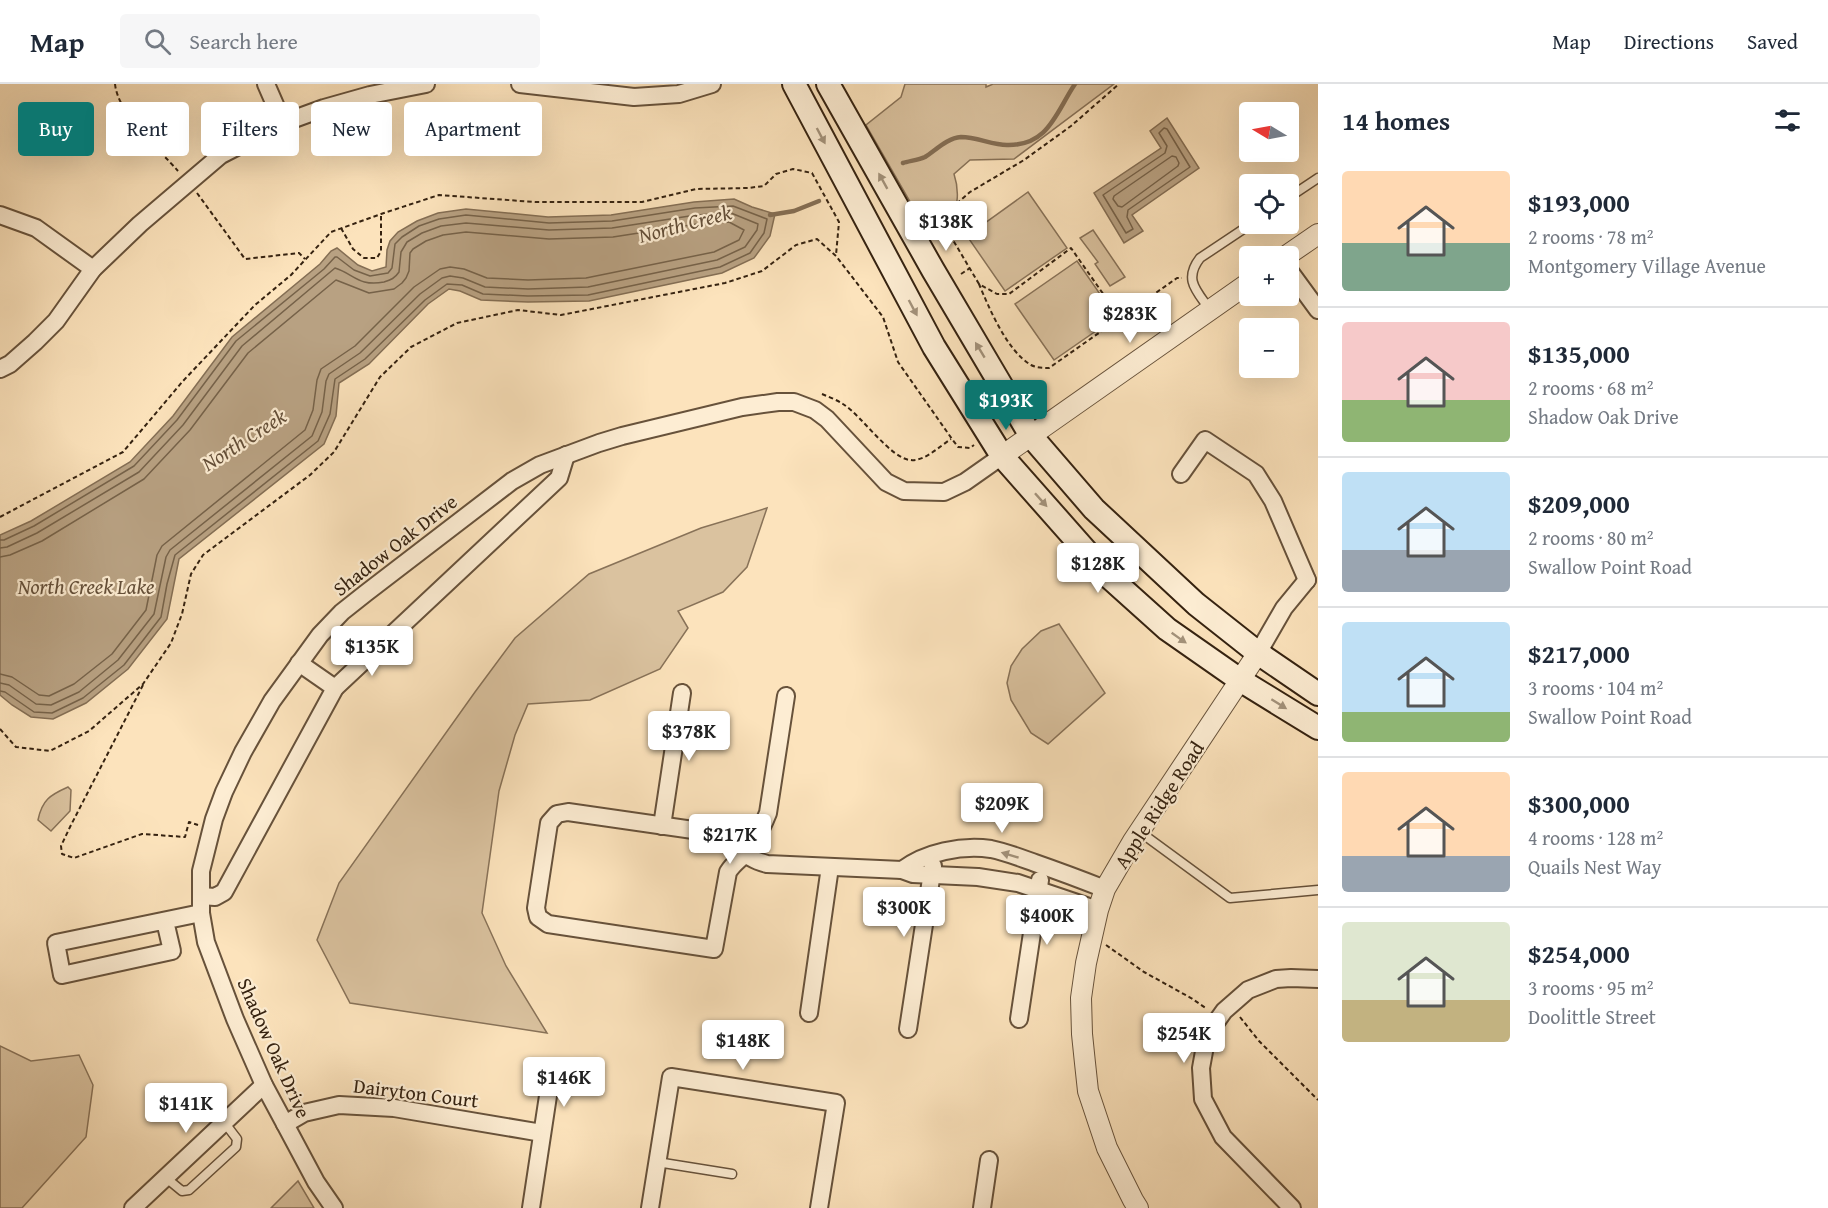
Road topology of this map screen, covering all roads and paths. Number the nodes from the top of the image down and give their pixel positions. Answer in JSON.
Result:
{"nodes":[{"id":1,"x":115,"y":84,"type":"edge"},
{"id":2,"x":266,"y":84,"type":"edge"},
{"id":3,"x":426,"y":84,"type":"edge"},
{"id":4,"x":520,"y":84,"type":"edge"},
{"id":5,"x":712,"y":84,"type":"edge"},
{"id":6,"x":794,"y":84,"type":"edge"},
{"id":7,"x":828,"y":84,"type":"edge"},
{"id":8,"x":1119,"y":84,"type":"edge"},
{"id":9,"x":583,"y":88,"type":"edge"},
{"id":10,"x":274,"y":102,"type":"edge"},
{"id":11,"x":299,"y":117,"type":"edge"},
{"id":12,"x":220,"y":156,"type":"edge"},
{"id":13,"x":1318,"y":178,"type":"edge"},
{"id":14,"x":189,"y":183,"type":"junction"},
{"id":15,"x":1299,"y":191,"type":"edge"},
{"id":16,"x":381,"y":214,"type":"junction"},
{"id":17,"x":0,"y":216,"type":"edge"},
{"id":18,"x":341,"y":228,"type":"junction"},
{"id":19,"x":1239,"y":232,"type":"edge"},
{"id":20,"x":1318,"y":234,"type":"edge"},
{"id":21,"x":1299,"y":247,"type":"edge"},
{"id":22,"x":836,"y":256,"type":"junction"},
{"id":23,"x":306,"y":259,"type":"junction"},
{"id":24,"x":970,"y":268,"type":"junction"},
{"id":25,"x":93,"y":269,"type":"junction"},
{"id":26,"x":961,"y":274,"type":"dead end"},
{"id":27,"x":1191,"y":276,"type":"junction"},
{"id":28,"x":979,"y":284,"type":"junction"},
{"id":29,"x":1299,"y":284,"type":"edge"},
{"id":30,"x":1239,"y":290,"type":"edge"},
{"id":31,"x":1210,"y":310,"type":"junction"},
{"id":32,"x":1318,"y":310,"type":"edge"},
{"id":33,"x":1120,"y":318,"type":"junction"},
{"id":34,"x":0,"y":369,"type":"edge"},
{"id":35,"x":822,"y":394,"type":"dead end"},
{"id":36,"x":1031,"y":436,"type":"junction"},
{"id":37,"x":952,"y":439,"type":"junction"},
{"id":38,"x":979,"y":442,"type":"dead end"},
{"id":39,"x":566,"y":455,"type":"junction"},
{"id":40,"x":1002,"y":456,"type":"junction"},
{"id":41,"x":1181,"y":474,"type":"dead end"},
{"id":42,"x":0,"y":517,"type":"edge"},
{"id":43,"x":1313,"y":580,"type":"edge"},
{"id":44,"x":1258,"y":653,"type":"junction"},
{"id":45,"x":299,"y":663,"type":"junction"},
{"id":46,"x":1240,"y":680,"type":"junction"},
{"id":47,"x":143,"y":684,"type":"junction"},
{"id":48,"x":335,"y":688,"type":"junction"},
{"id":49,"x":682,"y":693,"type":"dead end"},
{"id":50,"x":1318,"y":694,"type":"edge"},
{"id":51,"x":786,"y":696,"type":"dead end"},
{"id":52,"x":1318,"y":728,"type":"edge"},
{"id":53,"x":0,"y":729,"type":"edge"},
{"id":54,"x":662,"y":826,"type":"junction"},
{"id":55,"x":212,"y":830,"type":"junction"},
{"id":56,"x":1140,"y":832,"type":"junction"},
{"id":57,"x":744,"y":854,"type":"junction"},
{"id":58,"x":935,"y":854,"type":"junction"},
{"id":59,"x":1044,"y":866,"type":"junction"},
{"id":60,"x":830,"y":867,"type":"junction"},
{"id":61,"x":902,"y":870,"type":"junction"},
{"id":62,"x":931,"y":875,"type":"junction"},
{"id":63,"x":1038,"y":889,"type":"junction"},
{"id":64,"x":1105,"y":889,"type":"junction"},
{"id":65,"x":1318,"y":890,"type":"edge"},
{"id":66,"x":201,"y":905,"type":"junction"},
{"id":67,"x":1098,"y":910,"type":"junction"},
{"id":68,"x":165,"y":921,"type":"junction"},
{"id":69,"x":1092,"y":935,"type":"junction"},
{"id":70,"x":1318,"y":979,"type":"edge"},
{"id":71,"x":809,"y":1013,"type":"dead end"},
{"id":72,"x":1222,"y":1014,"type":"junction"},
{"id":73,"x":1019,"y":1019,"type":"dead end"},
{"id":74,"x":908,"y":1029,"type":"dead end"},
{"id":75,"x":551,"y":1076,"type":"dead end"},
{"id":76,"x":264,"y":1085,"type":"junction"},
{"id":77,"x":1318,"y":1100,"type":"edge"},
{"id":78,"x":224,"y":1122,"type":"junction"},
{"id":79,"x":285,"y":1124,"type":"junction"},
{"id":80,"x":542,"y":1133,"type":"junction"},
{"id":81,"x":989,"y":1160,"type":"dead end"},
{"id":82,"x":657,"y":1162,"type":"junction"},
{"id":83,"x":732,"y":1174,"type":"dead end"},
{"id":84,"x":165,"y":1177,"type":"junction"},
{"id":85,"x":133,"y":1208,"type":"edge"},
{"id":86,"x":334,"y":1208,"type":"edge"},
{"id":87,"x":531,"y":1208,"type":"edge"},
{"id":88,"x":650,"y":1208,"type":"edge"},
{"id":89,"x":819,"y":1208,"type":"edge"},
{"id":90,"x":982,"y":1208,"type":"edge"},
{"id":91,"x":1138,"y":1208,"type":"edge"},
{"id":92,"x":1292,"y":1208,"type":"edge"}],
"edges":[{"from":1,"to":14,"type":"path"},
{"from":2,"to":10,"type":"street"},
{"from":3,"to":11,"type":"street"},
{"from":4,"to":9,"type":"street"},
{"from":5,"to":9,"type":"street"},
{"from":6,"to":40,"type":"main road","one_way":true},
{"from":36,"to":7,"type":"main road","one_way":true},
{"from":8,"to":24,"type":"path"},
{"from":12,"to":14,"type":"street"},
{"from":13,"to":15,"type":"lane"},
{"from":14,"to":23,"type":"path"},
{"from":14,"to":25,"type":"street"},
{"from":16,"to":18,"type":"path"},
{"from":16,"to":18,"type":"path"},
{"from":16,"to":22,"type":"path"},
{"from":17,"to":25,"type":"street"},
{"from":18,"to":23,"type":"path"},
{"from":19,"to":27,"type":"lane"},
{"from":20,"to":21,"type":"street"},
{"from":22,"to":37,"type":"path"},
{"from":22,"to":47,"type":"path"},
{"from":23,"to":42,"type":"path"},
{"from":24,"to":26,"type":"path"},
{"from":24,"to":28,"type":"path"},
{"from":25,"to":34,"type":"street"},
{"from":27,"to":31,"type":"lane"},
{"from":27,"to":33,"type":"path"},
{"from":28,"to":33,"type":"path"},
{"from":28,"to":33,"type":"path"},
{"from":29,"to":32,"type":"street"},
{"from":30,"to":31,"type":"street"},
{"from":31,"to":36,"type":"street"},
{"from":35,"to":37,"type":"path"},
{"from":36,"to":40,"type":"street"},
{"from":36,"to":44,"type":"main road"},
{"from":37,"to":38,"type":"path"},
{"from":39,"to":40,"type":"street","name":"Shadow Oak Drive"},
{"from":39,"to":45,"type":"street","name":"Shadow Oak Drive"},
{"from":39,"to":48,"type":"street"},
{"from":40,"to":46,"type":"main road","one_way":true},
{"from":41,"to":43,"type":"street"},
{"from":43,"to":44,"type":"street"},
{"from":44,"to":46,"type":"street","name":"Apple Ridge Road"},
{"from":44,"to":50,"type":"main road"},
{"from":45,"to":48,"type":"street"},
{"from":45,"to":55,"type":"street","name":"Shadow Oak Drive"},
{"from":46,"to":52,"type":"main road","one_way":true},
{"from":46,"to":56,"type":"street","name":"Apple Ridge Road"},
{"from":47,"to":53,"type":"path"},
{"from":47,"to":55,"type":"path"},
{"from":48,"to":66,"type":"street"},
{"from":49,"to":54,"type":"street"},
{"from":51,"to":57,"type":"street"},
{"from":54,"to":57,"type":"street"},
{"from":54,"to":57,"type":"street"},
{"from":55,"to":66,"type":"street","name":"Shadow Oak Drive"},
{"from":56,"to":64,"type":"street","name":"Apple Ridge Road"},
{"from":56,"to":65,"type":"lane"},
{"from":57,"to":60,"type":"street"},
{"from":59,"to":58,"type":"street","one_way":true},
{"from":58,"to":61,"type":"street"},
{"from":58,"to":62,"type":"street"},
{"from":59,"to":63,"type":"street"},
{"from":59,"to":64,"type":"street"},
{"from":60,"to":61,"type":"street"},
{"from":60,"to":71,"type":"street"},
{"from":61,"to":62,"type":"street"},
{"from":62,"to":63,"type":"street"},
{"from":62,"to":74,"type":"street"},
{"from":63,"to":67,"type":"street"},
{"from":63,"to":73,"type":"street"},
{"from":64,"to":67,"type":"street","name":"Apple Ridge Road"},
{"from":66,"to":68,"type":"street"},
{"from":66,"to":76,"type":"street","name":"Shadow Oak Drive"},
{"from":67,"to":69,"type":"street","name":"Apple Ridge Road"},
{"from":68,"to":68,"type":"street"},
{"from":69,"to":72,"type":"path"},
{"from":69,"to":91,"type":"street","name":"Apple Ridge Road"},
{"from":70,"to":72,"type":"street"},
{"from":72,"to":77,"type":"path"},
{"from":72,"to":92,"type":"street"},
{"from":75,"to":80,"type":"street"},
{"from":76,"to":78,"type":"street"},
{"from":76,"to":79,"type":"street","name":"Shadow Oak Drive"},
{"from":78,"to":84,"type":"street"},
{"from":78,"to":84,"type":"lane"},
{"from":79,"to":80,"type":"street","name":"Dairyton Court"},
{"from":79,"to":86,"type":"street","name":"Shadow Oak Drive"},
{"from":80,"to":87,"type":"street"},
{"from":81,"to":90,"type":"street"},
{"from":82,"to":83,"type":"lane"},
{"from":82,"to":88,"type":"street"},
{"from":82,"to":89,"type":"street"},
{"from":84,"to":85,"type":"street"}]}
